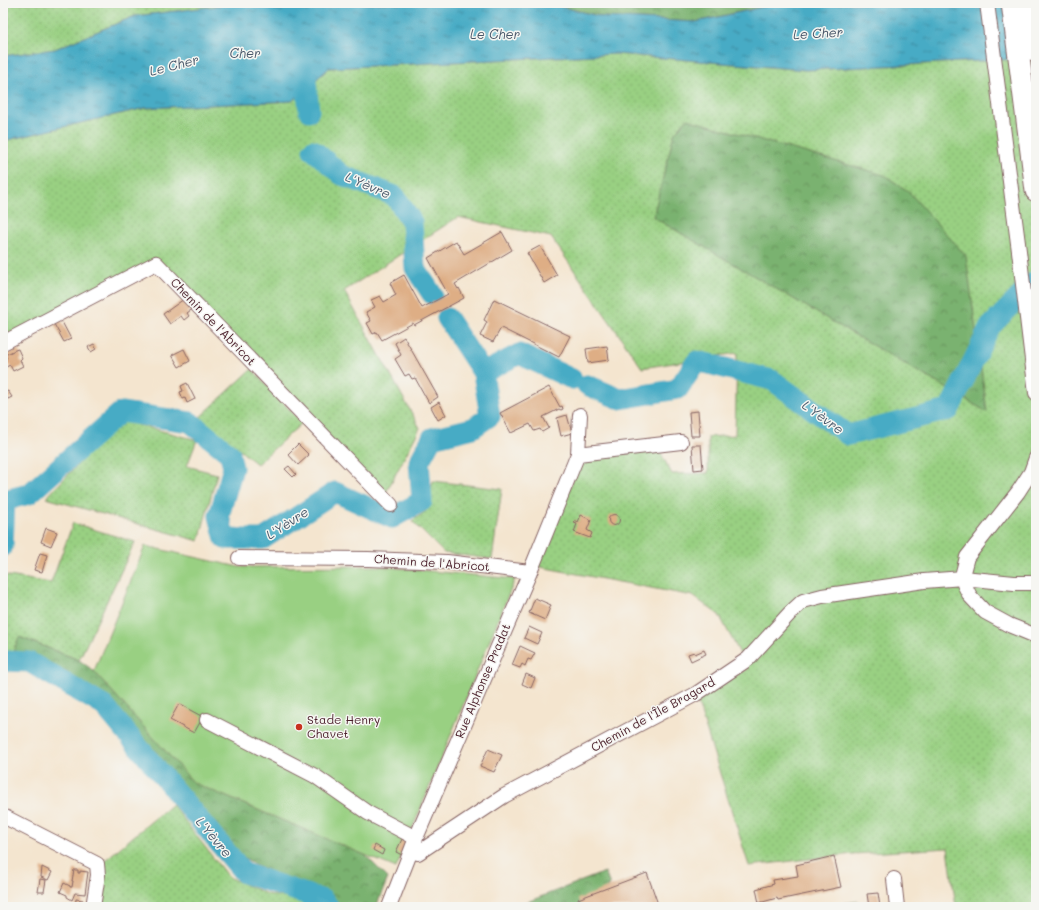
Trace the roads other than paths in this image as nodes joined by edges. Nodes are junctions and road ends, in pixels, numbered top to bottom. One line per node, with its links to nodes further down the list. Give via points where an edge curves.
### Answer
1 (987, 3): 7 (street)
2 (1012, 3): 5 (highway)
3 (1030, 3): 4 (highway)
4 (1036, 51)
5 (1036, 191)
6 (3, 343): 12 (street, Chemin de l'Abricot, via 156,263)
7 (1036, 393)
8 (580, 415): 10 (street, Rue Alphonse Pradat)
9 (681, 442): 10 (street)
10 (578, 454): 14 (street, Rue Alphonse Pradat)
11 (1036, 458): 15 (street, via 1032,472 1018,492 967,556)
12 (391, 505)
13 (239, 558): 14 (street, Chemin de l'Abricot, via 447,562)
14 (530, 572): 20 (street, Rue Alphonse Pradat)
15 (963, 578): 16 (street, Chemin de l'Île Bragard); 17 (street, via 970,596 985,612); 20 (street, Chemin de l'Île Bragard, via 822,596 804,602 790,613 748,659 696,694 504,796 418,853)
16 (1036, 583)
17 (1036, 636)
18 (207, 720): 20 (street, via 315,776)
19 (3, 816): 22 (street, via 96,864 98,875)
20 (414, 844): 23 (street, Rue Alphonse Pradat)
21 (894, 879): 24 (street)
22 (93, 907)
23 (389, 907)
24 (897, 907)

